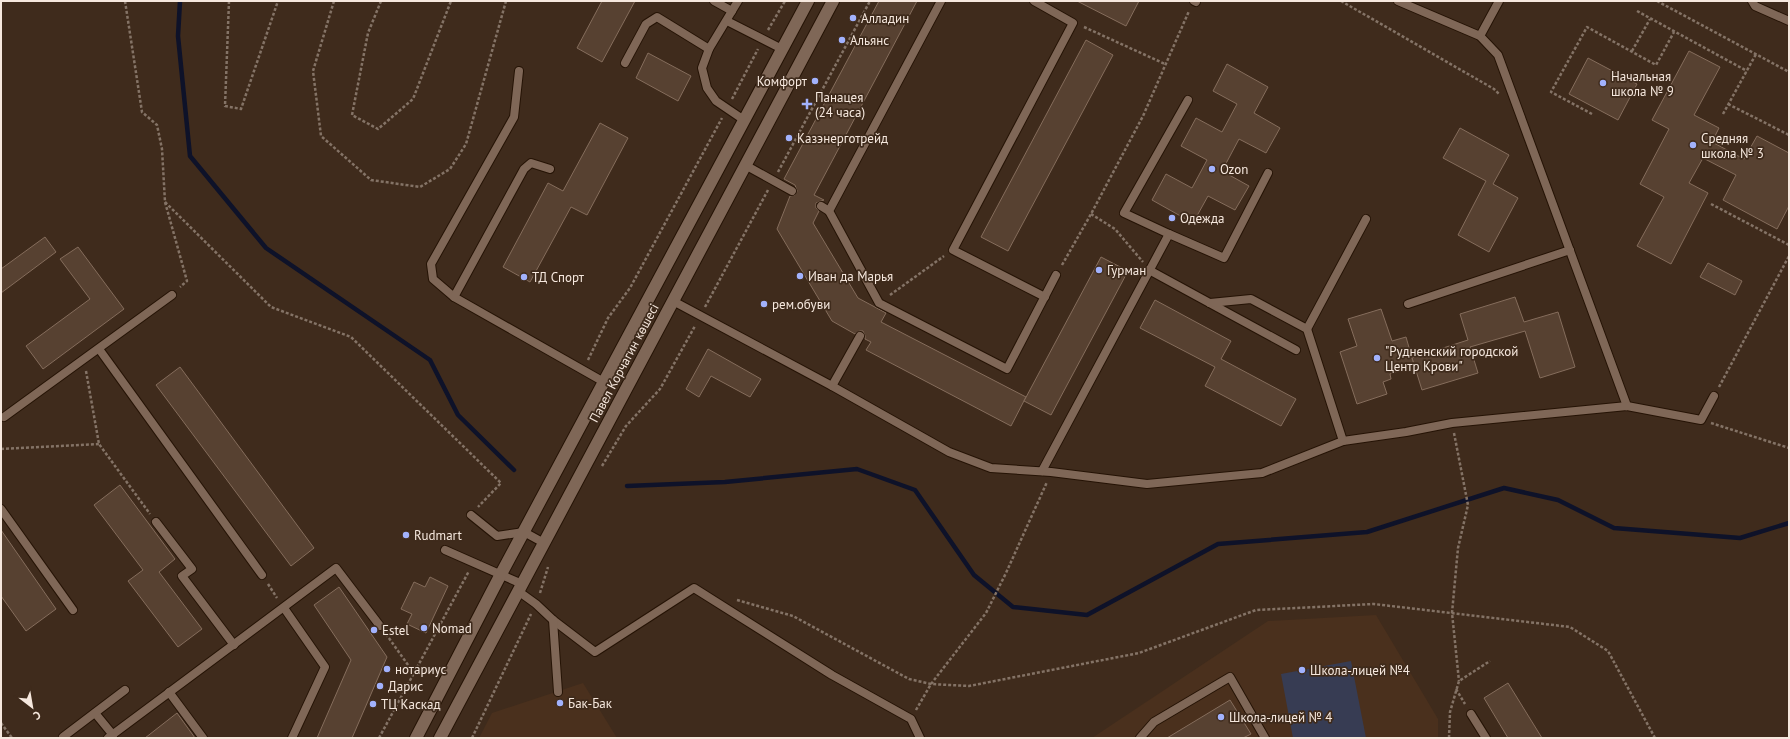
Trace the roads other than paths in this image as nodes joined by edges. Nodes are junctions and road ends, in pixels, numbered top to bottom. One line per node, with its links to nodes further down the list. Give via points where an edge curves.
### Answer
1 (714, 1): 10 (lane)
2 (738, 1): 10 (lane)
3 (808, 1): 11 (street, Павел Корчагин көшесі)
4 (833, 1): 14 (street, Павел Корчагин көшесі)
5 (941, 1): 32 (lane, via 825,208 878,305 1008,369)
6 (1034, 1): 32 (lane, via 1073,22 953,250)
7 (1398, 1): 15 (lane)
8 (1499, 1): 15 (lane)
9 (1752, 1): 13 (lane, via 1755,6)
10 (732, 11): 12 (lane)
11 (800, 15): 14 (street); 17 (street, Павел Корчагин көшесі)
12 (727, 21): 16 (lane); 17 (lane)
13 (1789, 22)
14 (820, 25): 22 (street, Павел Корчагин көшесі)
15 (1480, 36): 28 (lane, via 1498,55)
16 (709, 49): 18 (lane, via 656,17 646,24); 21 (lane, via 702,68 707,88 716,101)
17 (782, 49): 21 (street, Павел Корчагин көшесі)
18 (625, 63)
19 (519, 71): 33 (lane, via 514,116 431,264 432,279)
20 (1188, 100): 27 (lane, via 1124,213)
21 (744, 120): 41 (street, Павел Корчагин көшесі)
22 (745, 165): 25 (lane); 34 (street, Павел Корчагин көшесі)
23 (550, 169): 33 (lane, via 530,163 524,169)
24 (1268, 173): 27 (lane, via 1224,258)
25 (792, 191)
26 (1366, 219): 37 (lane)
27 (1169, 234): 29 (lane)
28 (1570, 250): 36 (lane); 44 (lane)
29 (1149, 270): 35 (lane); 47 (lane)
30 (1056, 275): 32 (lane)
31 (172, 294): 39 (lane)
32 (1045, 297)
33 (454, 298): 41 (lane)
34 (673, 301): 42 (lane); 52 (street, Павел Корчагин көшесі)
35 (1210, 303): 37 (lane, via 1251,300); 40 (lane)
36 (1408, 304)
37 (1307, 329): 46 (lane)
38 (860, 336): 42 (lane)
39 (99, 349): 45 (lane); 55 (lane)
40 (1296, 350)
41 (604, 382): 51 (street, Павел Корчагин көшесі)
42 (832, 386): 47 (lane, via 949,452 991,468)
43 (1714, 396): 44 (lane, via 1701,420)
44 (1627, 406): 46 (lane, via 1452,423)
45 (4, 417)
46 (1342, 441): 47 (lane, via 1262,473 1209,479 1147,484)
47 (1042, 471)
48 (1, 509): 58 (lane)
49 (471, 515): 51 (lane, via 497,536)
50 (156, 522): 61 (lane, via 192,569 182,576)
51 (524, 532): 52 (lane); 54 (street, Павел Корчагин көшесі)
52 (544, 543): 56 (street, Павел Корчагин көшесі)
53 (445, 550): 54 (lane)
54 (501, 574): 56 (lane); 71 (street, Павел Корчагин көшесі)
55 (262, 575)
56 (520, 588): 59 (lane); 72 (street, Павел Корчагин көшесі)
57 (284, 608): 60 (lane, via 336,568); 61 (lane); 70 (lane, via 325,667)
58 (73, 610)
59 (553, 620): 64 (lane); 73 (lane, via 595,652 694,588 832,675 911,719)
60 (380, 626)
61 (234, 645): 63 (lane)
62 (125, 690): 65 (lane)
63 (170, 692): 67 (lane); 69 (lane)
64 (558, 692)
65 (95, 713): 67 (lane); 68 (lane)
66 (1471, 714): 76 (lane)
67 (110, 736)
68 (63, 737)
69 (203, 738)
70 (292, 738)
71 (416, 738)
72 (440, 738)
73 (920, 738)
74 (1140, 738): 75 (lane, via 1154,722 1230,677)
75 (1265, 738)
76 (1486, 738)

